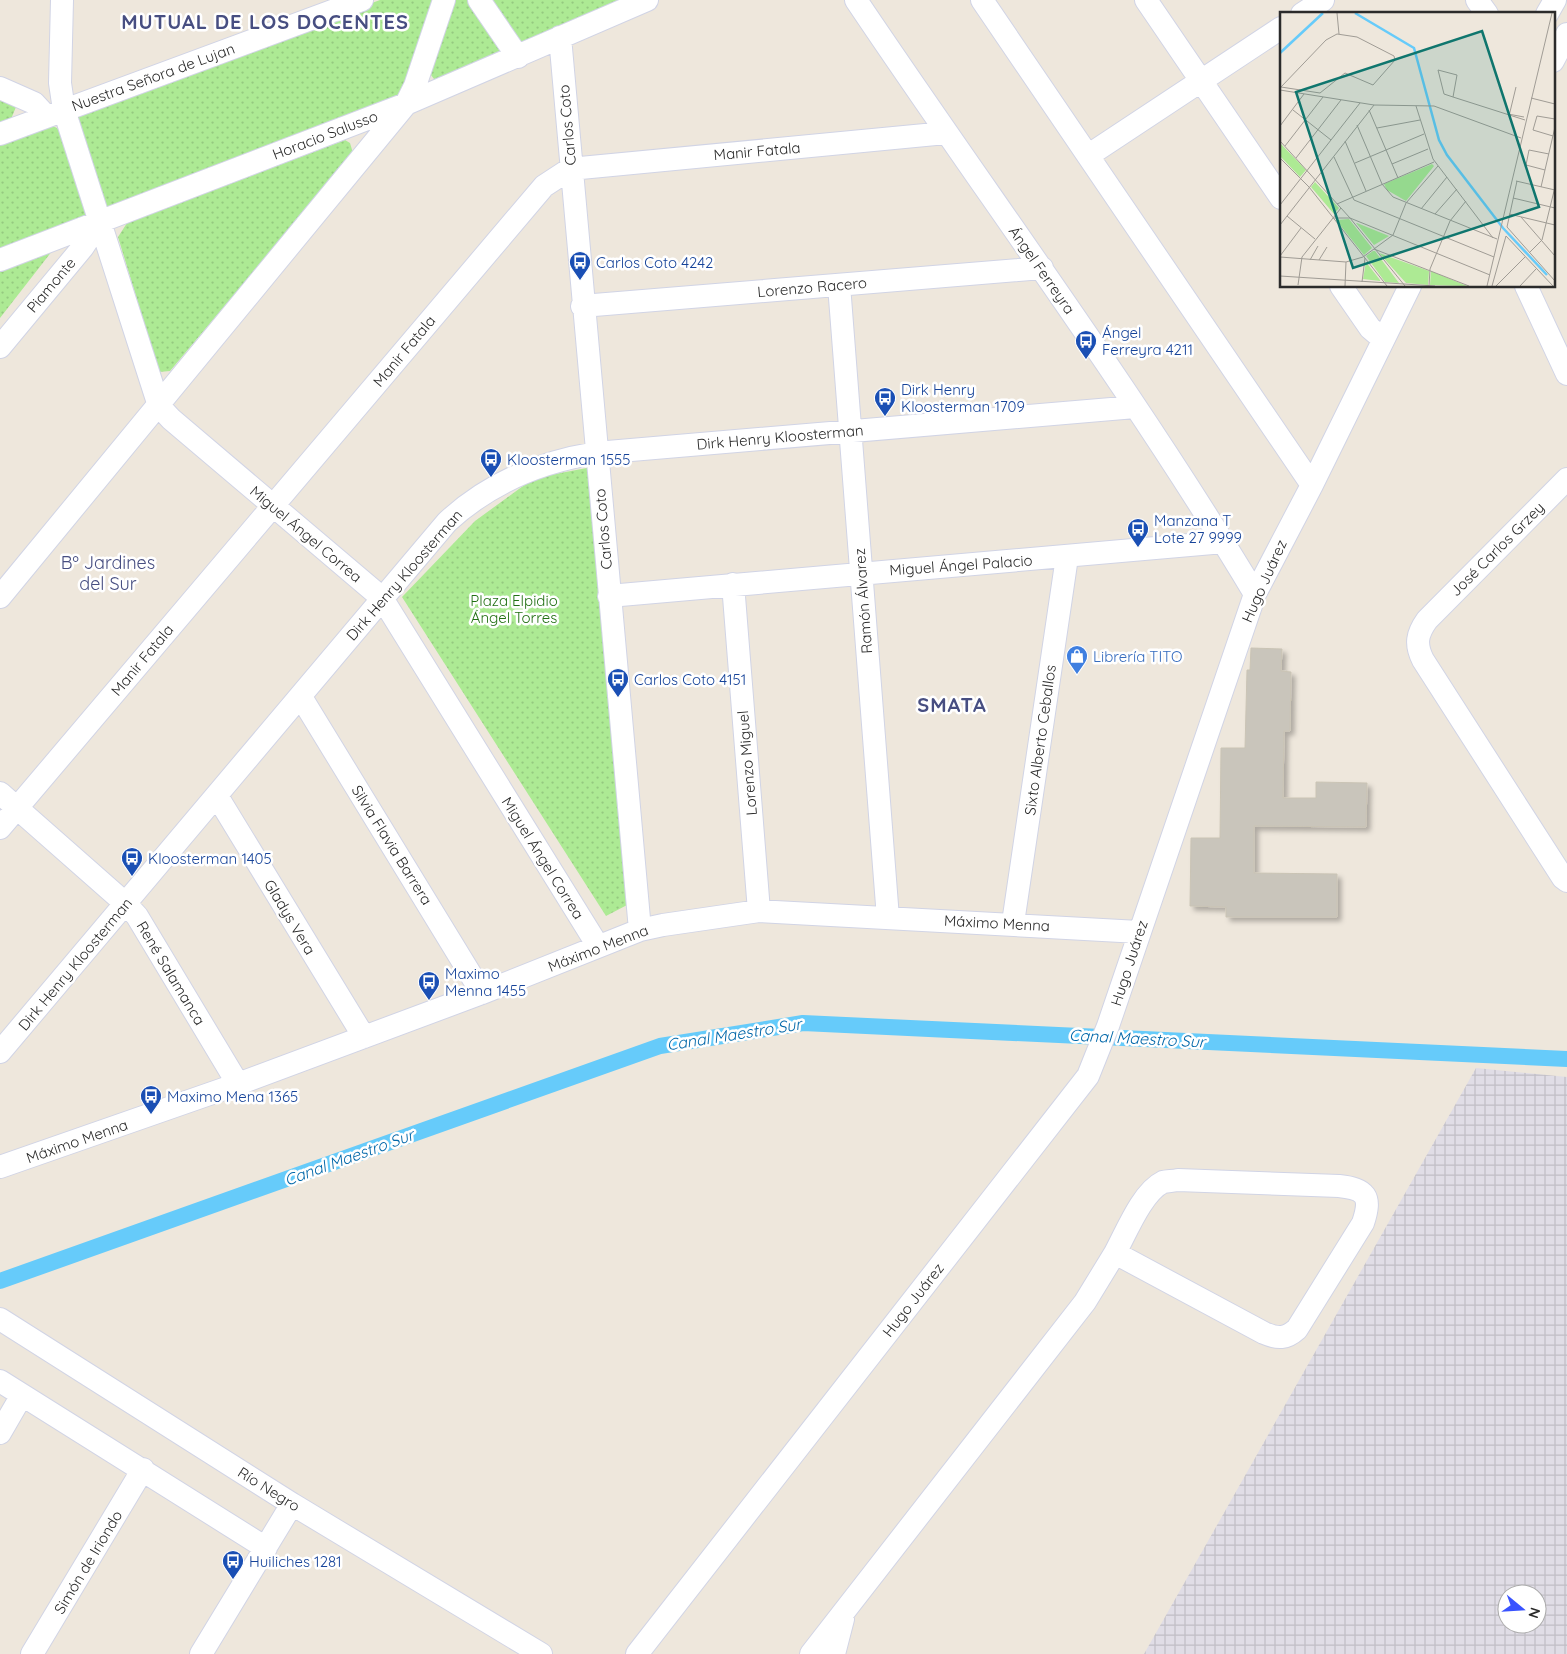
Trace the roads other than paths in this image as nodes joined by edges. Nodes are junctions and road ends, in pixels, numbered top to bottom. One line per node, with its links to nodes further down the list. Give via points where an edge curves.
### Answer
1 (62, 0): 21 (street, Miguel Ángel Correa, via 60,83)
2 (362, 0): 21 (street, Nuestra Señora de Lujan)
3 (444, 0): 20 (street)
4 (480, 0): 16 (street)
5 (647, 0): 15 (street, Horacio Salusso)
6 (856, 0): 22 (street, Ángel Ferreyra)
7 (982, 0): 24 (street)
8 (1146, 0): 18 (street)
9 (1477, 0): 11 (street)
10 (1555, 0): 12 (street)
11 (1486, 12)
12 (1548, 12)
13 (1280, 29): 18 (street)
14 (1567, 34): 17 (street)
15 (560, 37): 16 (street, Horacio Salusso); 25 (street, Carlos Coto)
16 (518, 57): 20 (street, Horacio Salusso)
17 (1554, 59)
18 (1200, 81): 24 (street); 26 (street)
19 (0, 88): 21 (street)
20 (406, 104): 27 (street, Horacio Salusso); 38 (street)
21 (55, 113): 23 (street, Nuestra Señora de Lujan); 27 (street, Miguel Ángel Correa)
22 (946, 133): 25 (street, Manir Fatala); 29 (street, Ángel Ferreyra)
23 (0, 134)
24 (1089, 155): 43 (street)
25 (570, 169): 34 (street, Carlos Coto); 44 (street, Manir Fatala, via 544,186)
26 (1280, 197)
27 (100, 221): 28 (street, Horacio Salusso); 36 (street, Piamonte, via 83,247); 38 (street, Miguel Ángel Correa)
28 (0, 260)
29 (1042, 268): 30 (street, Lorenzo Racero); 39 (street, Ángel Ferreyra)
30 (839, 285): 34 (street, Lorenzo Racero); 40 (street, Ramón Álvarez)
31 (1342, 288): 35 (street, via 1370,328)
32 (1409, 288): 35 (street, Hugo Juárez)
33 (1527, 288): 37 (street)
34 (582, 306): 41 (street, Carlos Coto)
35 (1383, 339): 43 (street, Hugo Juárez)
36 (0, 347)
37 (1567, 374)
38 (160, 406): 44 (street, Miguel Ángel Correa); 51 (street)
39 (1134, 407): 40 (street, Dirk Henry Kloosterman); 45 (street, Ángel Ferreyra)
40 (850, 431): 41 (street, Dirk Henry Kloosterman); 47 (street, Ramón Álvarez)
41 (596, 453): 50 (street, Carlos Coto); 52 (street, Dirk Henry Kloosterman, via 514,475 467,503)
42 (1567, 479): 58 (street, José Carlos Grzey, via 1426,620 1417,641 1423,660)
43 (1312, 485): 49 (street, Hugo Juárez)
44 (272, 506): 52 (street, Miguel Ángel Correa); 56 (street, Manir Fatala)
45 (1224, 542): 46 (street, Miguel Ángel Palacio); 49 (street, Ángel Ferreyra)
46 (1066, 557): 47 (street, Miguel Ángel Palacio); 62 (street, Sixto Alberto Ceballos)
47 (861, 573): 48 (street, Miguel Ángel Palacio); 61 (street, Ramón Álvarez)
48 (733, 584): 50 (street, Miguel Ángel Palacio); 60 (street, Lorenzo Miguel)
49 (1255, 594): 64 (street, Hugo Juárez)
50 (609, 596): 63 (street, Carlos Coto)
51 (0, 597)
52 (382, 598): 53 (street, Dirk Henry Kloosterman); 65 (street, Miguel Ángel Correa)
53 (301, 697): 55 (street, Dirk Henry Kloosterman); 66 (street, Silvia Flavia Barrera)
54 (0, 793): 56 (street, René Salamanca)
55 (217, 796): 59 (street, Dirk Henry Kloosterman); 67 (street, Gladys Vera)
56 (17, 808): 57 (street, Manir Fatala); 59 (street, René Salamanca)
57 (0, 828)
58 (1567, 881)
59 (126, 904): 68 (street, Dirk Henry Kloosterman); 69 (street, René Salamanca, via 137,916)
60 (759, 911): 61 (street, Máximo Menna); 63 (street, Máximo Menna)
61 (888, 918): 62 (street, Máximo Menna)
62 (1013, 923): 64 (street, Máximo Menna)
63 (640, 930): 65 (street, Máximo Menna)
64 (1139, 932): 83 (street, Hugo Juárez, via 1096,1062 1088,1076)
65 (598, 946): 66 (street, Máximo Menna)
66 (482, 993): 67 (street, Máximo Menna)
67 (364, 1037): 69 (street, Máximo Menna)
68 (0, 1052)
69 (238, 1084): 70 (street, Máximo Menna)
70 (0, 1167)
71 (1115, 1253): 71 (street, via 1264,1333 1284,1338 1297,1330 1363,1223 1368,1210 1367,1200 1356,1188 1339,1186 1163,1182 1145,1199); 79 (street, via 1085,1302)
72 (0, 1319): 77 (street, Río Negro)
73 (0, 1381): 74 (street)
74 (22, 1395): 75 (street); 76 (street)
75 (0, 1433)
76 (144, 1469): 78 (street); 80 (street, Simón de Iriondo)
77 (292, 1504): 78 (street); 82 (street, Río Negro)
78 (266, 1548): 81 (street)
79 (845, 1613): 84 (street); 85 (street)
80 (32, 1654)
81 (201, 1654)
82 (541, 1654)
83 (637, 1654)
84 (813, 1654)
85 (834, 1654)

